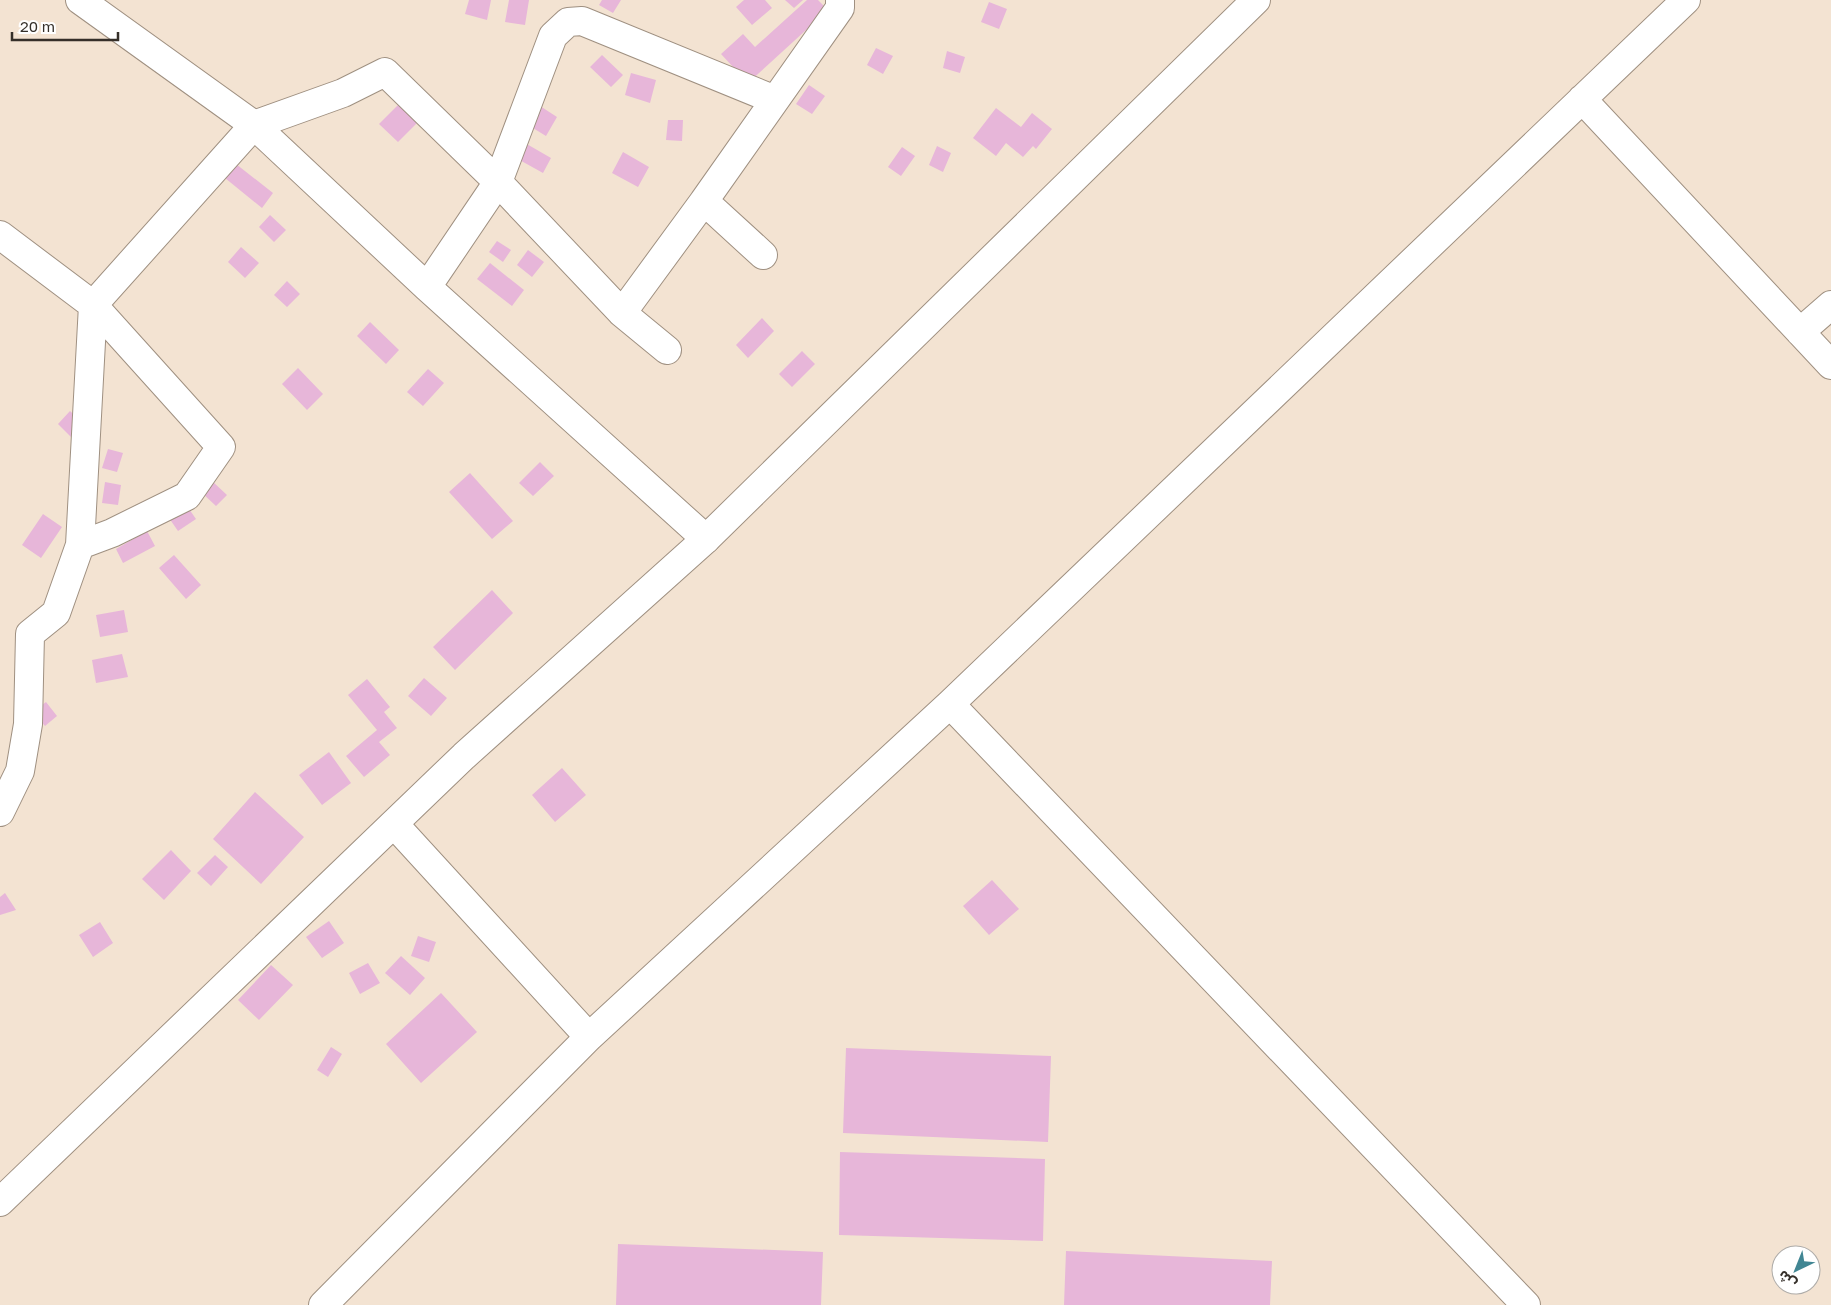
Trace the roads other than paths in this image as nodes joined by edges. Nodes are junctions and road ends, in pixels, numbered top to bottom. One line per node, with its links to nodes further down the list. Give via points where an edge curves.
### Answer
1 (80, 0): 7 (street)
2 (840, 0): 6 (street, via 840,8)
3 (1256, 0): 19 (street)
4 (1686, 0): 5 (street)
5 (1582, 99): 16 (street); 21 (street)
6 (774, 100): 8 (street, via 582,21 568,22 553,36); 9 (street)
7 (254, 125): 8 (street, via 343,93 385,72); 12 (street); 13 (street)
8 (498, 182): 12 (street); 15 (street)
9 (704, 201): 11 (street); 15 (street)
10 (0, 235): 13 (street)
11 (763, 255)
12 (427, 287): 19 (street)
13 (93, 305): 20 (street); 20 (street, via 221,447 187,496)
14 (1831, 305): 16 (street)
15 (622, 313): 17 (street)
16 (1800, 332): 18 (street)
17 (667, 350)
18 (1831, 365)
19 (706, 539): 23 (street, via 471,749)
20 (80, 545): 22 (street, via 56,613 30,634 27,733 20,770)
21 (950, 704): 24 (street); 27 (street)
22 (0, 812)
23 (394, 824): 24 (street); 25 (street)
24 (589, 1037): 26 (street)
25 (0, 1202)
26 (322, 1305)
27 (1526, 1305)

